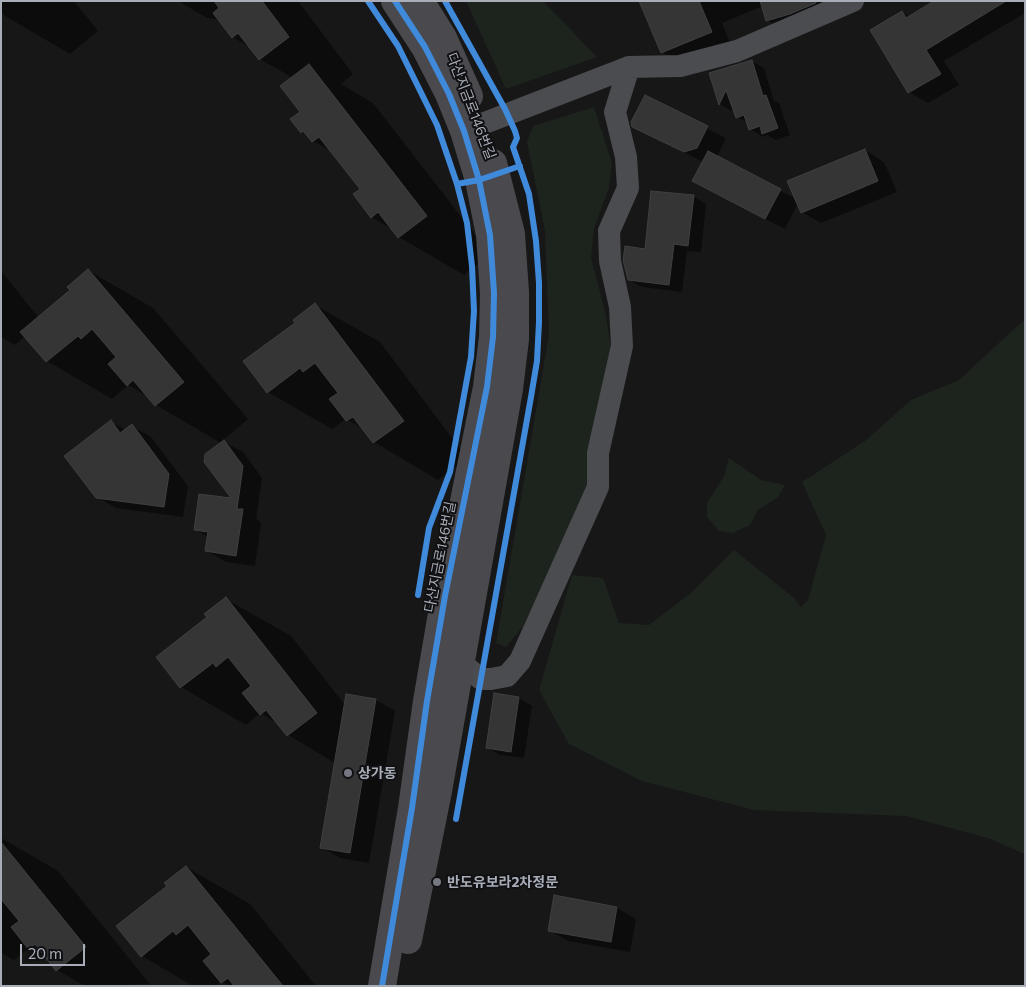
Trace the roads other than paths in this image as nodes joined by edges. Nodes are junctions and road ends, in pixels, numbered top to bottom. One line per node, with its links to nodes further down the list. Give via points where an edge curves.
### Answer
1 (395, 1): 5 (street, 다산지금로146번길, via 425,47 448,94)
2 (420, 1): 5 (street, 다산지금로146번길, via 443,38)
3 (853, 1): 4 (street, via 737,51 680,66)
4 (629, 67): 5 (street); 6 (street, via 615,112 626,157 628,188 609,231 622,346 598,453 598,487 520,661 507,676 491,679 481,679)
5 (473, 128): 6 (street, 다산지금로146번길, via 496,174 511,234 514,339 509,389); 7 (street, 다산지금로146번길, via 490,236 493,337 487,387 427,701)
6 (460, 662): 8 (street, 다산지금로146번길)
7 (382, 986)
8 (399, 986)

